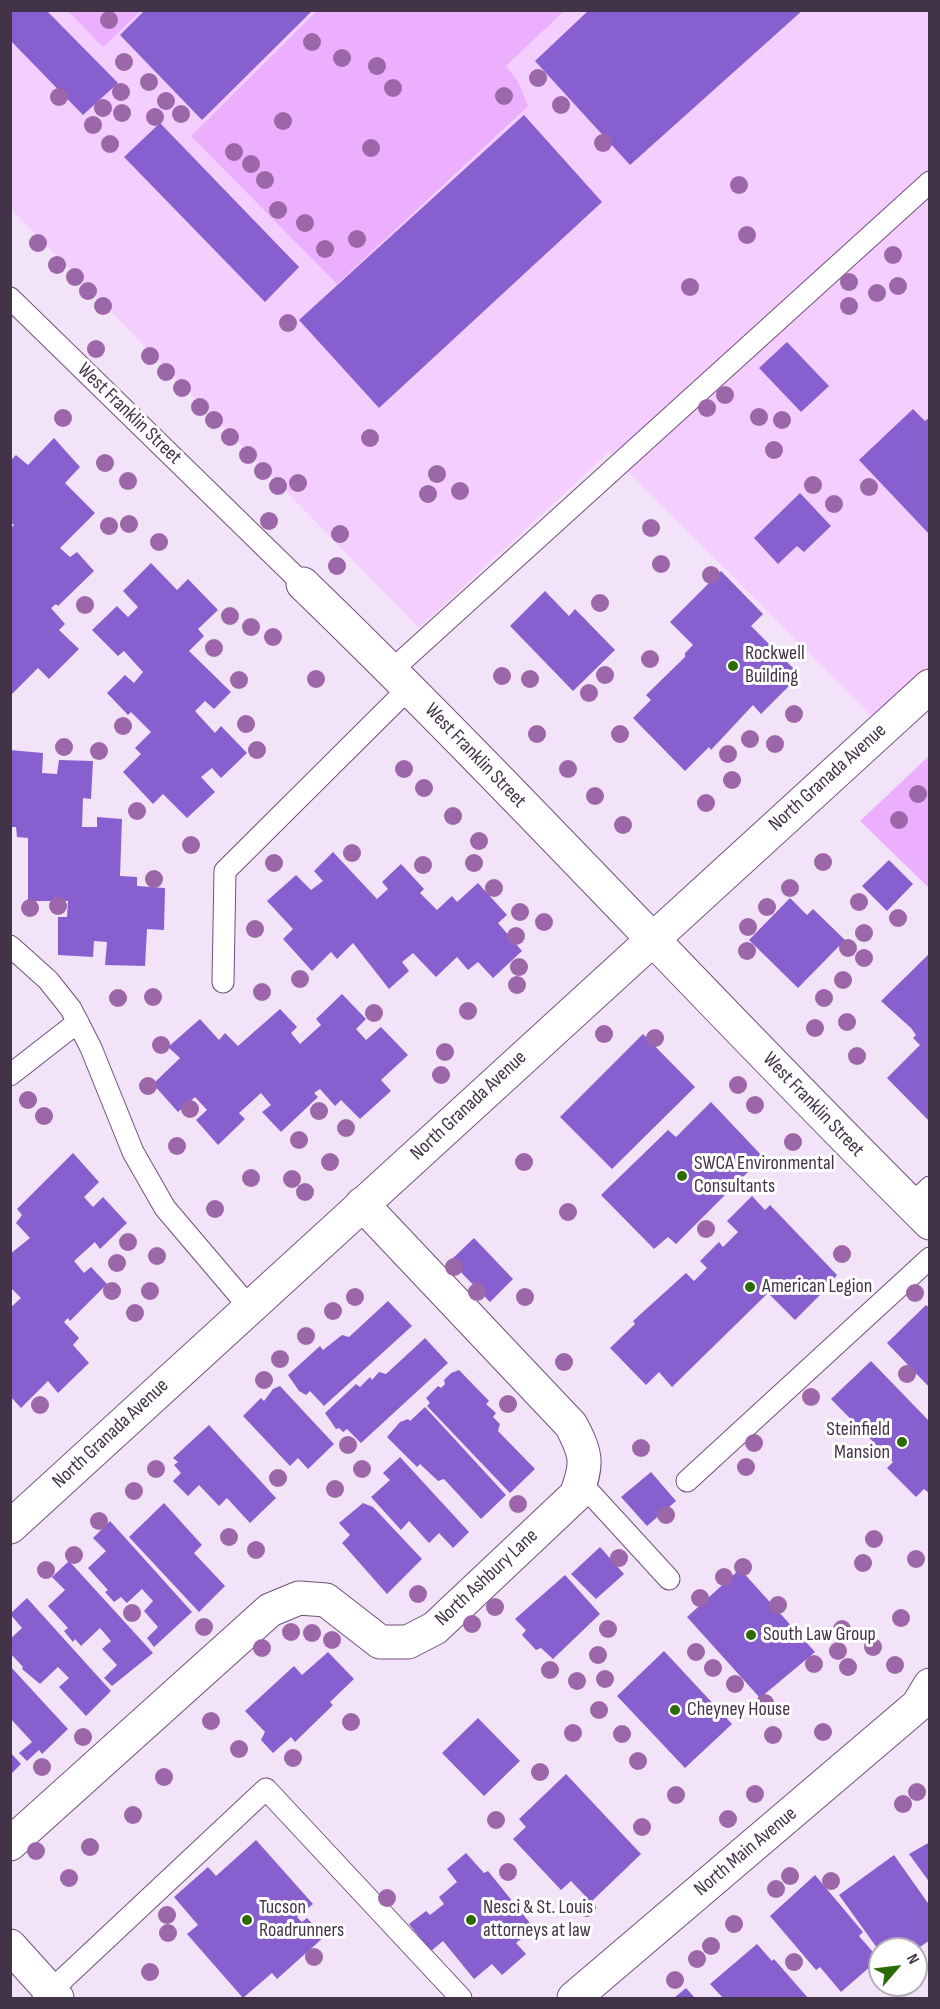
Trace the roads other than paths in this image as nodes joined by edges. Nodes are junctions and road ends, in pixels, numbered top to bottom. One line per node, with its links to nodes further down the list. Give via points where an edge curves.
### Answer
1 (930, 182): 4 (lane)
2 (10, 298): 3 (lane, West Franklin Street)
3 (303, 584): 4 (street, West Franklin Street)
4 (401, 679): 6 (street, West Franklin Street); 8 (lane, via 225,871)
5 (930, 686): 6 (street, North Granada Avenue)
6 (650, 939): 11 (street, North Granada Avenue); 12 (street, West Franklin Street)
7 (10, 946): 9 (lane, via 48,980)
8 (223, 982)
9 (78, 1023): 10 (lane); 14 (lane, via 134,1152 165,1208)
10 (10, 1075)
11 (362, 1204): 14 (street, North Granada Avenue); 16 (street, North Ashbury Lane, via 571,1425 583,1453 585,1470)
12 (923, 1205)
13 (930, 1258): 15 (lane)
14 (250, 1308): 17 (street, North Granada Avenue)
15 (687, 1481)
16 (580, 1483): 18 (lane); 20 (street, North Ashbury Lane, via 576,1495 435,1628 408,1642 380,1642 326,1600 299,1598 270,1610)
17 (10, 1527)
18 (669, 1579)
19 (926, 1697): 24 (street, North Main Avenue)
20 (10, 1845)
21 (10, 1946): 22 (street)
22 (50, 1996): 23 (lane, via 266,1789)
23 (461, 1998)
24 (574, 1998)

